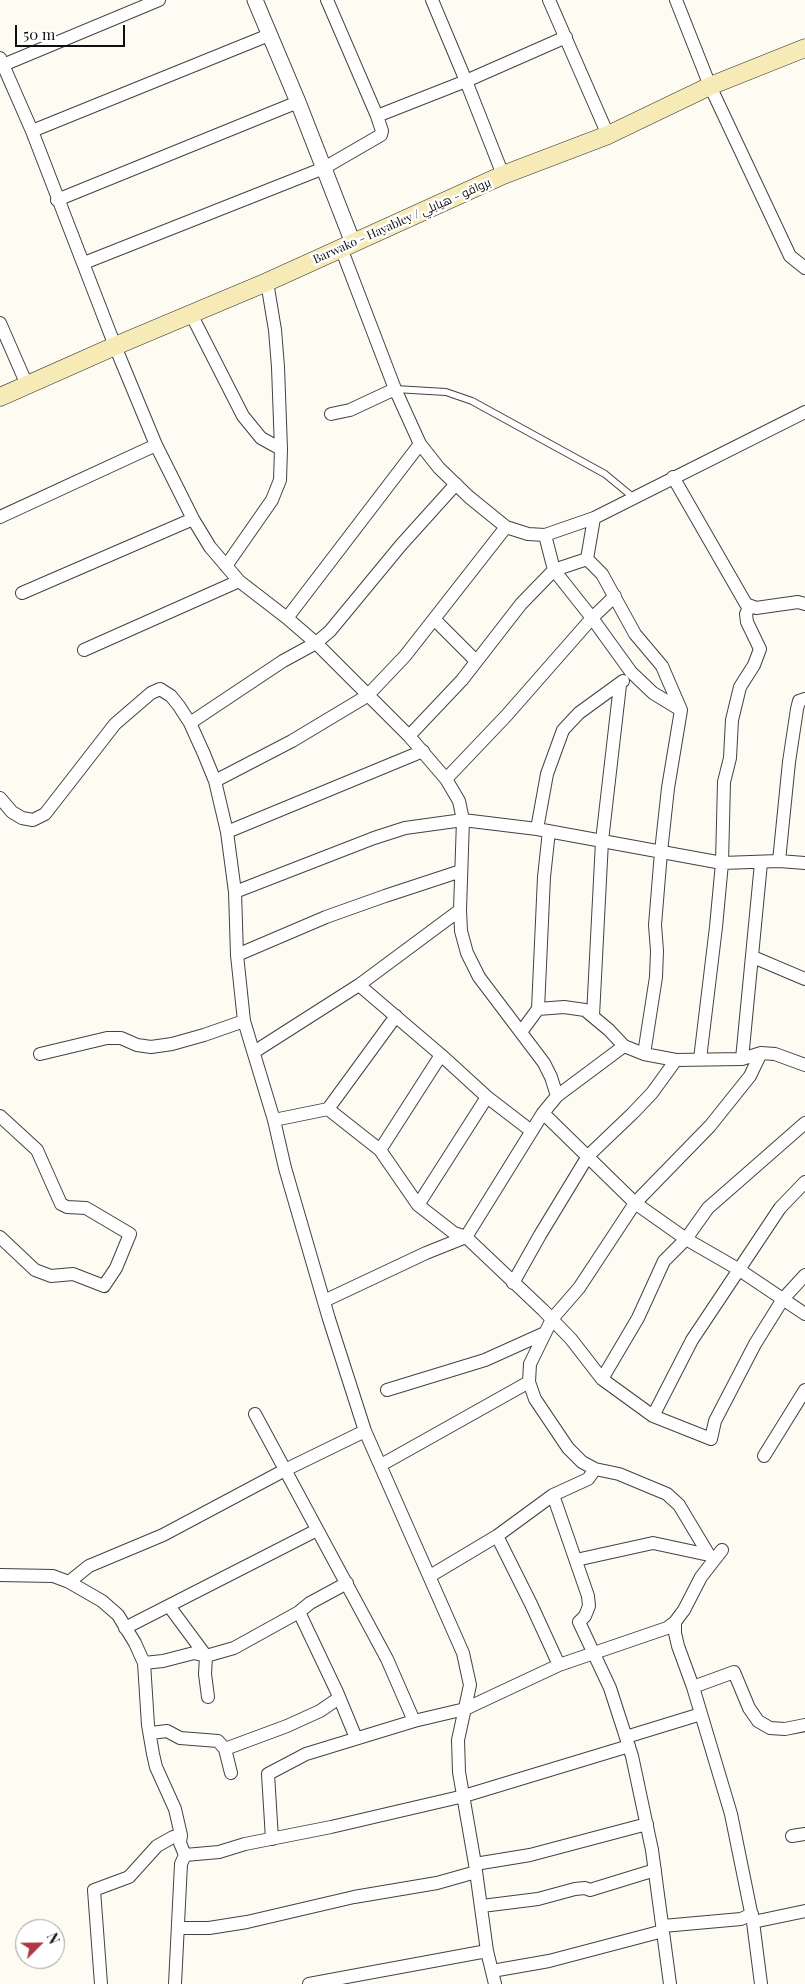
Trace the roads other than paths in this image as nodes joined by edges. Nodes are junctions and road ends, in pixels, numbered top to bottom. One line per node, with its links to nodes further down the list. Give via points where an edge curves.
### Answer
1 (159, 0): 10 (street)
2 (255, 0): 7 (street)
3 (327, 0): 14 (street)
4 (432, 0): 11 (street)
5 (549, 0): 8 (street)
6 (676, 0): 12 (street)
7 (269, 35): 13 (street); 15 (street)
8 (566, 37): 11 (street); 16 (street)
9 (805, 48): 12 (main road, Barwako - Hayabley / برواقو - هيابلي)
10 (2, 61): 15 (street)
11 (466, 81): 14 (street); 18 (street)
12 (710, 86): 16 (main road, Barwako - Hayabley / برواقو - هيابلي); 22 (street, via 790,256)
13 (298, 102): 17 (street); 19 (street)
14 (377, 116): 17 (street, via 381,135)
15 (32, 131): 19 (street)
16 (608, 135): 18 (main road, Barwako - Hayabley / برواقو - هيابلي)
17 (324, 168): 20 (street); 21 (street)
18 (503, 175): 20 (main road, Barwako - Hayabley / برواقو - هيابلي)
19 (57, 200): 21 (street)
20 (347, 246): 23 (main road, Barwako - Hayabley / برواقو - هيابلي); 28 (street)
21 (84, 263): 26 (street)
22 (805, 268)
23 (267, 282): 24 (main road, Barwako - Hayabley / برواقو - هيابلي); 34 (street, via 275,330)
24 (191, 314): 26 (main road, Barwako - Hayabley / برواقو - هيابلي); 34 (street, via 243,416 261,438)
25 (0, 323): 27 (street)
26 (115, 346): 27 (main road, Barwako - Hayabley / برواقو - هيابلي); 33 (street)
27 (27, 385): 29 (main road, Barwako - Hayabley / برواقو - هيابلي)
28 (395, 389): 31 (street, via 350,410); 32 (street); 37 (lane, via 446,392 472,401 605,474)
29 (0, 397)
30 (805, 412): 35 (street)
31 (331, 414)
32 (420, 444): 36 (street); 51 (street)
33 (156, 445): 38 (street); 40 (street)
34 (281, 449): 44 (street, via 280,480 272,500)
35 (674, 478): 37 (street); 50 (street)
36 (456, 484): 41 (street); 54 (street)
37 (635, 498): 39 (street)
38 (0, 517)
39 (594, 518): 42 (street); 43 (street)
40 (193, 519): 44 (street); 47 (street)
41 (506, 527): 42 (street); 53 (street)
42 (545, 535): 45 (street)
43 (587, 559): 45 (street); 48 (street, via 602,574)
44 (226, 566): 46 (street)
45 (554, 570): 52 (street); 56 (street, via 521,604)
46 (239, 581): 51 (street); 55 (street)
47 (22, 593)
48 (614, 596): 52 (street); 61 (street, via 635,634 662,666)
49 (805, 604): 50 (street)
50 (749, 607): 75 (street, via 747,622 760,649 740,687 732,720 730,758 724,782)
51 (287, 618): 54 (street)
52 (592, 618): 57 (street); 65 (street)
53 (434, 619): 56 (street); 59 (street)
54 (316, 644): 59 (street); 62 (street, via 283,661)
55 (84, 650)
56 (476, 661): 63 (street)
57 (631, 672): 58 (street); 61 (street, via 653,693)
58 (620, 685): 69 (street, via 579,713 563,730 547,774); 71 (street)
59 (367, 696): 63 (street); 66 (street, via 292,741)
60 (805, 699): 73 (street, via 799,701 797,709)
61 (681, 710): 72 (street)
62 (190, 723): 66 (street); 67 (street, via 171,696 160,689 115,724 45,814 33,820 22,818)
63 (409, 736): 64 (street)
64 (423, 751): 65 (street); 70 (street)
65 (446, 779): 68 (street, via 459,801)
66 (215, 781): 70 (street)
67 (0, 798)
68 (463, 820): 69 (street); 77 (street); 78 (street, via 405,828)
69 (543, 830): 71 (street); 84 (street)
70 (227, 832): 78 (street)
71 (602, 841): 72 (street); 86 (street)
72 (661, 852): 75 (street); 92 (street, via 655,925 656,977)
73 (779, 861): 74 (street); 76 (street)
74 (761, 862): 75 (street); 81 (street)
75 (722, 863): 95 (street)
76 (805, 863)
77 (461, 871): 79 (street); 80 (street, via 326,918)
78 (235, 892): 80 (street)
79 (460, 910): 83 (street); 88 (street, via 461,931 479,977)
80 (237, 955): 87 (street)
81 (753, 957): 82 (street); 96 (street)
82 (805, 979)
83 (359, 984): 85 (street); 90 (street)
84 (538, 1009): 86 (street, via 577,1008); 88 (street)
85 (396, 1016): 94 (street); 101 (street)
86 (593, 1016): 89 (street)
87 (244, 1022): 90 (street); 91 (street, via 165,1045 151,1047 121,1038 107,1038)
88 (521, 1032): 99 (street, via 544,1063)
89 (624, 1046): 92 (street); 99 (street)
90 (254, 1052): 104 (street)
91 (40, 1054)
92 (644, 1054): 97 (street)
93 (761, 1054): 96 (street); 98 (street, via 774,1054); 110 (street, via 750,1076 716,1118)
94 (441, 1055): 100 (street); 107 (street)
95 (700, 1059): 96 (street); 97 (street)
96 (742, 1059)
97 (676, 1060): 108 (street, via 633,1114)
98 (805, 1065)
99 (557, 1096): 102 (street)
100 (487, 1097): 106 (street); 111 (street)
101 (328, 1109): 104 (street); 107 (street)
102 (543, 1113): 106 (street); 108 (street)
103 (0, 1116): 112 (street, via 37,1150 61,1204 86,1208 130,1234 116,1268 104,1286 73,1274 51,1276 35,1270)
104 (274, 1120): 119 (street)
105 (805, 1123): 114 (street, via 708,1208)
106 (530, 1130): 113 (street)
107 (380, 1150): 111 (street)
108 (588, 1156): 110 (street); 117 (street)
109 (805, 1182): 115 (street, via 780,1208)
110 (635, 1203): 114 (street); 121 (street, via 579,1288)
111 (418, 1205): 113 (street, via 454,1233)
112 (0, 1237)
113 (466, 1238): 117 (street); 119 (street)
114 (686, 1239): 115 (street); 123 (street, via 664,1261 638,1318)
115 (738, 1269): 118 (street); 128 (street, via 692,1340)
116 (805, 1274): 118 (street)
117 (513, 1283): 121 (street)
118 (784, 1299): 120 (street); 128 (street, via 726,1398 711,1439)
119 (324, 1300): 129 (street)
120 (805, 1314)
121 (552, 1319): 122 (street); 123 (street)
122 (545, 1333): 124 (street, via 530,1364); 125 (street, via 485,1360)
123 (602, 1379): 128 (street)
124 (529, 1382): 131 (street); 132 (street, via 534,1399 568,1448)
125 (387, 1390)
126 (805, 1390): 130 (street)
127 (255, 1414): 133 (street)
128 (653, 1416)
129 (364, 1431): 131 (street); 133 (street)
130 (764, 1456)
131 (381, 1464): 140 (street)
132 (595, 1469): 134 (street, via 588,1479); 137 (street, via 619,1474 667,1494 679,1505)
133 (285, 1470): 135 (street); 141 (street, via 163,1535 89,1566)
134 (553, 1495): 136 (street); 138 (street)
135 (318, 1530): 142 (street); 143 (street)
136 (497, 1536): 140 (street); 150 (street)
137 (715, 1555): 138 (street, via 654,1543); 145 (street)
138 (576, 1560): 147 (street, via 589,1606 579,1622)
139 (0, 1575): 141 (street, via 54,1576)
140 (430, 1576): 154 (street, via 463,1653 470,1685)
141 (69, 1582): 146 (street, via 102,1601 118,1615)
142 (346, 1583): 144 (street); 156 (street, via 387,1659)
143 (169, 1606): 146 (street); 148 (street)
144 (299, 1612): 148 (street, via 234,1648); 153 (street)
145 (675, 1622): 147 (street, via 667,1628); 151 (street, via 678,1646)
146 (125, 1628): 149 (street)
147 (594, 1653): 150 (street); 160 (street)
148 (206, 1656): 149 (street, via 194,1653); 152 (street)
149 (144, 1663): 158 (street)
150 (559, 1665): 154 (street)
151 (693, 1687): 155 (street); 157 (street, via 734,1672 758,1721 770,1728 785,1730)
152 (208, 1697)
153 (339, 1698): 159 (street); 161 (street, via 287,1726)
154 (465, 1709): 156 (street); 163 (street, via 458,1740)
155 (701, 1714): 160 (street); 172 (street, via 731,1814)
156 (414, 1721): 159 (street)
157 (805, 1725)
158 (151, 1734): 161 (street, via 167,1731 180,1738 218,1741); 165 (street, via 156,1767 175,1809)
159 (356, 1738): 166 (street, via 306,1754 268,1774)
160 (628, 1742): 163 (street); 164 (street)
161 (225, 1749): 162 (street)
162 (231, 1774)
163 (464, 1796): 166 (street); 168 (street)
164 (647, 1824): 168 (street); 169 (street)
165 (181, 1835): 167 (street, via 180,1843); 177 (street, via 157,1846 129,1877 94,1890)
166 (272, 1839): 167 (street, via 219,1852)
167 (185, 1855): 173 (street, via 181,1864)
168 (476, 1868): 170 (street); 173 (street, via 437,1883 354,1897 247,1922 209,1928)
169 (655, 1870): 170 (street, via 590,1890 575,1889); 174 (street)
170 (482, 1906): 175 (street)
171 (805, 1911): 172 (street)
172 (752, 1918): 174 (street); 182 (street)
173 (179, 1928): 178 (street)
174 (663, 1928): 176 (street, via 549,1961); 181 (street)
175 (487, 1950): 176 (street); 179 (street)
176 (492, 1971): 180 (street)
177 (101, 1984)
178 (176, 1984)
179 (308, 1984)
180 (495, 1984)
181 (670, 1984)
182 (762, 1984)

